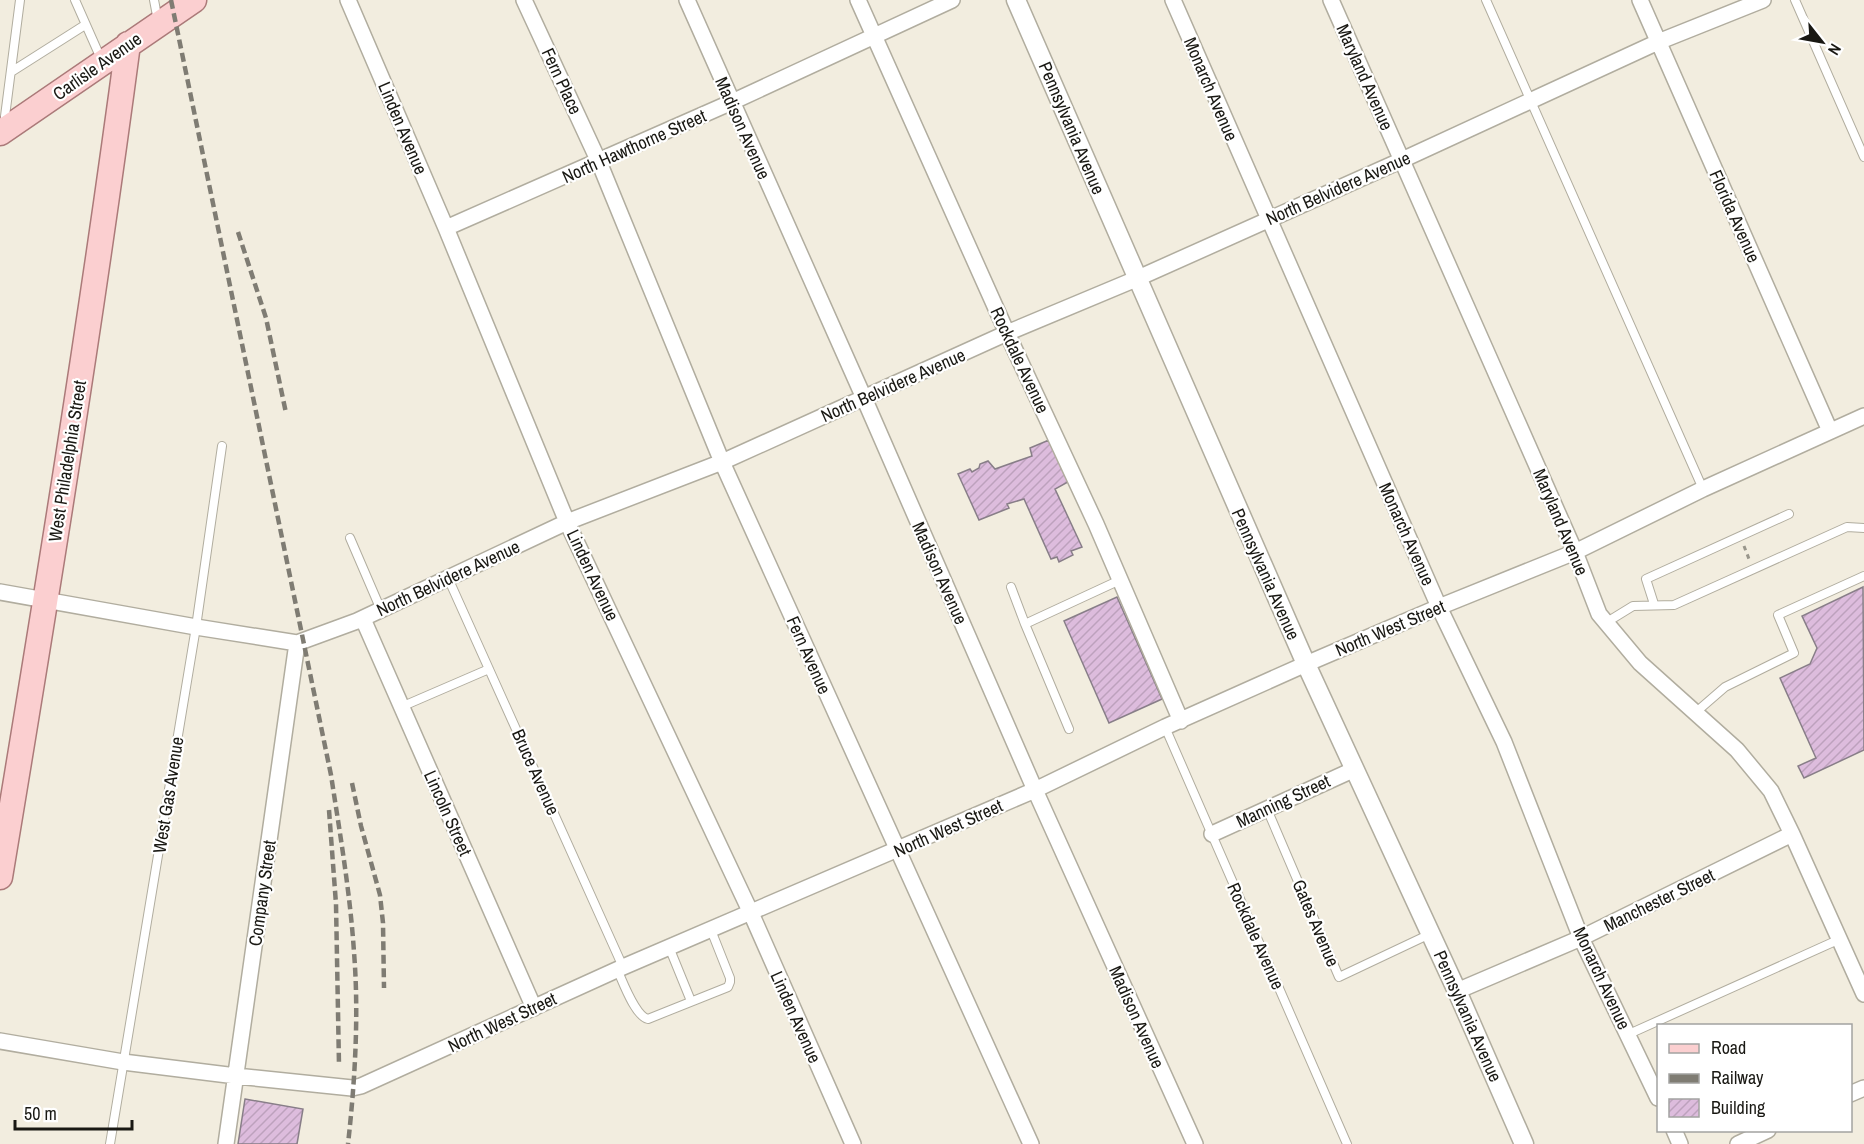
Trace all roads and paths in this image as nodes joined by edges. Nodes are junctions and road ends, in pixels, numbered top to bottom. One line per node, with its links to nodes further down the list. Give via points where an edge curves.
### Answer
1 (20, 0): 22 (lane)
2 (75, 0): 17 (lane)
3 (194, 0): 16 (main road, Carlisle Avenue)
4 (348, 0): 30 (street, Linden Avenue)
5 (524, 0): 28 (street, Fern Place)
6 (687, 0): 23 (street, Madison Avenue)
7 (858, 0): 18 (street, Rockdale Avenue)
8 (952, 0): 18 (street, North Hawthorne Street)
9 (1016, 0): 31 (street, Pennsylvania Avenue)
10 (1173, 0): 29 (street, Monarch Avenue)
11 (1330, 0): 27 (street, Maryland Avenue)
12 (1486, 0): 24 (lane)
13 (1640, 0): 19 (street, Florida Avenue)
14 (1763, 0): 19 (street, North Belvidere Avenue)
15 (1795, 0): 26 (lane)
16 (156, 11): 20 (main road, Carlisle Avenue)
17 (85, 25): 21 (lane); 22 (lane)
18 (873, 35): 23 (street, North Hawthorne Street); 32 (street, Rockdale Avenue)
19 (1658, 42): 24 (street, North Belvidere Avenue); 35 (street, Florida Avenue)
20 (128, 44): 21 (main road, Carlisle Avenue); 51 (main road, West Philadelphia Street)
21 (102, 62): 25 (main road, Carlisle Avenue)
22 (11, 72): 25 (lane)
23 (732, 102): 28 (street, North Hawthorne Street); 33 (street, Madison Avenue)
24 (1531, 102): 27 (street, North Belvidere Avenue); 38 (lane)
25 (1, 135)
26 (1864, 158)
27 (1402, 160): 29 (street, North Belvidere Avenue); 44 (street, Maryland Avenue)
28 (599, 162): 30 (street, North Hawthorne Street); 37 (street, Fern Avenue)
29 (1268, 219): 31 (street, North Belvidere Avenue); 53 (street, Monarch Avenue)
30 (446, 228): 40 (street, Linden Avenue)
31 (1136, 279): 32 (street, North Belvidere Avenue); 60 (street, Pennsylvania Avenue)
32 (1007, 333): 33 (street, North Belvidere Avenue); 48 (street, Rockdale Avenue)
33 (864, 398): 37 (street, North Belvidere Avenue); 68 (street, Madison Avenue)
34 (1864, 416): 35 (street, North West Street)
35 (1830, 431): 38 (street, North West Street)
36 (222, 446): 58 (lane, West Gas Avenue)
37 (722, 462): 40 (street, North Belvidere Avenue); 72 (street, Fern Avenue)
38 (1703, 489): 44 (street, North West Street)
39 (1790, 514): 42 (lane)
40 (567, 522): 47 (street, North Belvidere Avenue); 74 (street, Linden Avenue)
41 (1864, 528): 45 (lane, via 1847,527)
42 (1740, 536): 45 (path); 52 (lane, via 1646,579)
43 (350, 538): 54 (lane)
44 (1575, 552): 53 (street, North West Street); 56 (street, Maryland Avenue, via 1599,614)
45 (1754, 569): 52 (lane, via 1674,605)
46 (1864, 576): 63 (lane, via 1778,615 1794,653 1725,687)
47 (448, 578): 54 (street, North Belvidere Avenue); 61 (lane, Bruce Avenue)
48 (1120, 580): 57 (lane); 64 (street, Rockdale Avenue)
49 (1011, 587): 57 (lane)
50 (0, 592): 51 (street, North Belvidere Avenue)
51 (46, 599): 58 (street, North Belvidere Avenue); 73 (main road, West Philadelphia Street)
52 (1654, 604): 56 (lane, via 1633,606)
53 (1439, 607): 60 (street, North West Street); 77 (street, Monarch Avenue, via 1504,742)
54 (381, 610): 55 (street, North Belvidere Avenue)
55 (363, 619): 59 (street, North Belvidere Avenue); 62 (street, Lincoln Street)
56 (1606, 622): 63 (street, Maryland Avenue, via 1640,663)
57 (1025, 624): 66 (lane)
58 (196, 627): 59 (street, North Belvidere Avenue); 87 (lane, West Gas Avenue)
59 (297, 643): 88 (street, Company Street)
60 (1306, 664): 64 (street, North West Street); 67 (street, Pennsylvania Avenue)
61 (489, 669): 62 (lane); 80 (lane, Bruce Avenue)
62 (401, 707): 84 (street, Lincoln Street)
63 (1695, 713): 71 (street, Maryland Avenue, via 1737,750 1771,791)
64 (1181, 721): 65 (street, North West Street)
65 (1165, 728): 68 (street, North West Street); 70 (lane, Rockdale Avenue)
66 (1069, 729)
67 (1355, 768): 69 (street, Manning Street); 76 (street, Pennsylvania Avenue)
68 (1035, 790): 72 (street, North West Street); 95 (street, Madison Avenue)
69 (1267, 809): 70 (street, Manning Street); 76 (lane, Gates Avenue, via 1338,976)
70 (1212, 834): 96 (lane, Rockdale Avenue)
71 (1792, 834): 77 (street, Manchester Street); 78 (street, Maryland Avenue)
72 (897, 850): 74 (street, North West Street); 94 (street, Fern Avenue)
73 (0, 877)
74 (751, 913): 75 (street, North West Street); 93 (street, Linden Avenue)
75 (711, 930): 79 (street, North West Street); 83 (lane, via 730,982 728,987)
76 (1431, 933): 81 (street, Pennsylvania Avenue)
77 (1581, 938): 81 (street, Manchester Street); 85 (street, Monarch Avenue)
78 (1840, 939): 82 (street, Maryland Avenue); 85 (lane)
79 (669, 947): 80 (street, North West Street); 83 (lane)
80 (620, 968): 83 (lane, Bruce Avenue, via 644,1018); 84 (street, North West Street)
81 (1458, 991): 97 (street, Pennsylvania Avenue)
82 (1864, 994)
83 (691, 1001)
84 (534, 1008): 88 (street, North West Street, via 352,1088)
85 (1629, 1034): 89 (street, Monarch Avenue)
86 (0, 1041): 87 (street, North West Street)
87 (123, 1062): 88 (street, North West Street); 91 (lane, West Gas Avenue)
88 (236, 1076): 92 (street, Company Street)
89 (1657, 1094)
90 (1766, 1132): 98 (street)
91 (110, 1144)
92 (226, 1144)
93 (853, 1144)
94 (1031, 1144)
95 (1195, 1144)
96 (1347, 1144)
97 (1524, 1144)
98 (1738, 1144)

